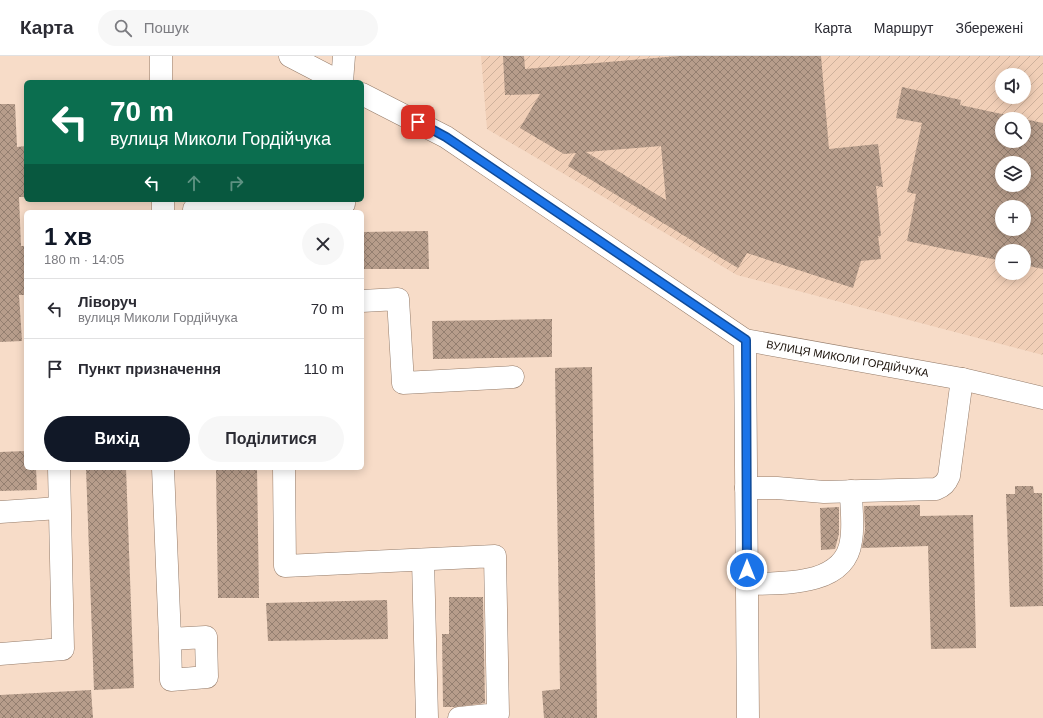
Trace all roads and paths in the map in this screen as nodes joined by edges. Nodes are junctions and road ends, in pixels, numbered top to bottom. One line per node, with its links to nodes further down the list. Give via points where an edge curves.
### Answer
1 (161, 56): 4 (street)
2 (290, 56): 5 (street)
3 (344, 56): 6 (street)
4 (161, 80)
5 (337, 80)
6 (341, 80)
7 (364, 95): 12 (street, ВУЛИЦЯ МИКОЛИ ГОРДІЙЧУКА, via 446,137)
8 (344, 202): 10 (street)
9 (194, 209): 10 (street)
10 (282, 209)
11 (364, 301): 13 (street, via 398,299 403,383)
12 (746, 340): 14 (street, ВУЛИЦЯ МИКОЛИ ГОРДІЙЧУКА); 19 (street)
13 (513, 376)
14 (962, 379): 15 (street, ВУЛИЦЯ МИКОЛИ ГОРДІЙЧУКА); 20 (street, via 949,476 942,487)
15 (1043, 398)
16 (58, 470): 21 (street)
17 (163, 470): 25 (street)
18 (284, 470): 23 (street, via 285,566)
19 (746, 488): 20 (street); 24 (street)
20 (851, 491): 24 (street, via 851,542 846,557 837,568 810,580)
21 (60, 508): 22 (street); 26 (street, via 63,649)
22 (0, 512)
23 (423, 560): 27 (street); 28 (street, via 495,556 498,714)
24 (747, 584): 29 (street)
25 (170, 639)
26 (0, 654)
27 (427, 718)
28 (459, 718)
29 (748, 718)

